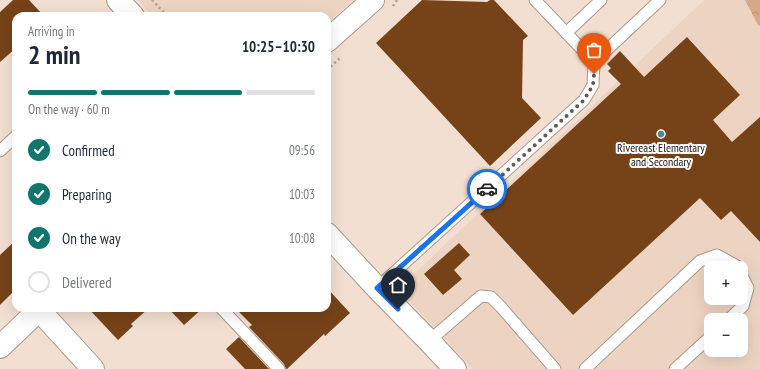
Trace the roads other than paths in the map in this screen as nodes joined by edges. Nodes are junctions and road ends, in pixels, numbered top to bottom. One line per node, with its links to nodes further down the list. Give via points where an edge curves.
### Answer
1 (118, 0): 6 (street)
2 (373, 0): 8 (street)
3 (535, 0): 7 (lane)
4 (601, 0): 7 (lane)
5 (660, 0): 9 (lane)
6 (129, 12)
7 (566, 33): 9 (lane)
8 (331, 37)
9 (594, 62): 14 (lane, via 593,85 584,100)
10 (12, 140): 11 (lane)
11 (0, 150)
12 (331, 238): 14 (street)
13 (727, 261): 27 (lane, via 717,255 700,261)
14 (377, 288): 20 (street)
15 (743, 305): 19 (lane)
16 (37, 312): 22 (street)
17 (43, 312): 23 (street)
18 (225, 312): 24 (lane)
19 (736, 313)
20 (429, 341): 25 (street); 26 (lane, via 481,296 491,297)
21 (704, 342): 28 (lane)
22 (0, 347)
23 (93, 369)
24 (279, 369)
25 (455, 369)
26 (555, 369)
27 (585, 369)
28 (675, 369)

